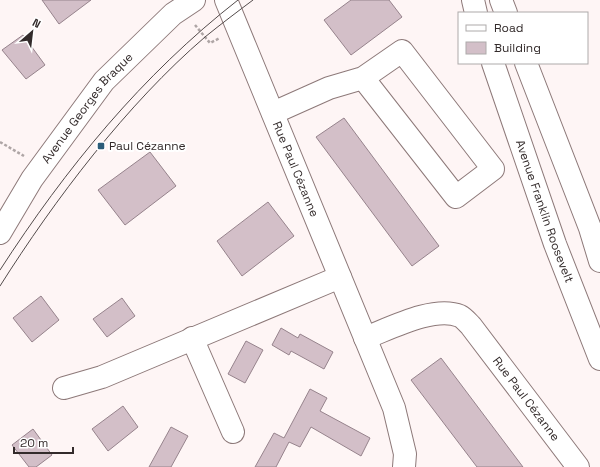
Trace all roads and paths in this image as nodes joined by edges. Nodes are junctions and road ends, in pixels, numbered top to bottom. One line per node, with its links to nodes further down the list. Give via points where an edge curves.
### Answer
1 (194, 0): 12 (street, Avenue Georges Braque, via 173,14 104,82)
2 (226, 0): 10 (street, Rue Paul Cézanne)
3 (472, 0): 5 (street)
4 (501, 0): 6 (street)
5 (476, 12)
6 (506, 12)
7 (493, 64): 18 (street, Avenue Franklin Roosevelt, via 555,244)
8 (526, 64): 14 (street, via 590,228)
9 (363, 78): 9 (street, via 456,197 493,169 402,51); 10 (street, via 329,88)
10 (273, 113): 15 (street, Rue Paul Cézanne)
11 (0, 142): 12 (path)
12 (42, 167): 13 (street, Avenue Georges Braque)
13 (0, 233)
14 (600, 261)
15 (340, 277): 16 (street); 17 (street, Rue Paul Cézanne)
16 (192, 338): 19 (street, via 102,377); 20 (street)
17 (365, 338): 21 (street, Rue Paul Cézanne, via 394,408 406,454); 22 (street, Rue Paul Cézanne, via 428,315 448,313 461,316)
18 (600, 359)
19 (64, 388)
20 (233, 432)
21 (404, 467)
22 (578, 467)

